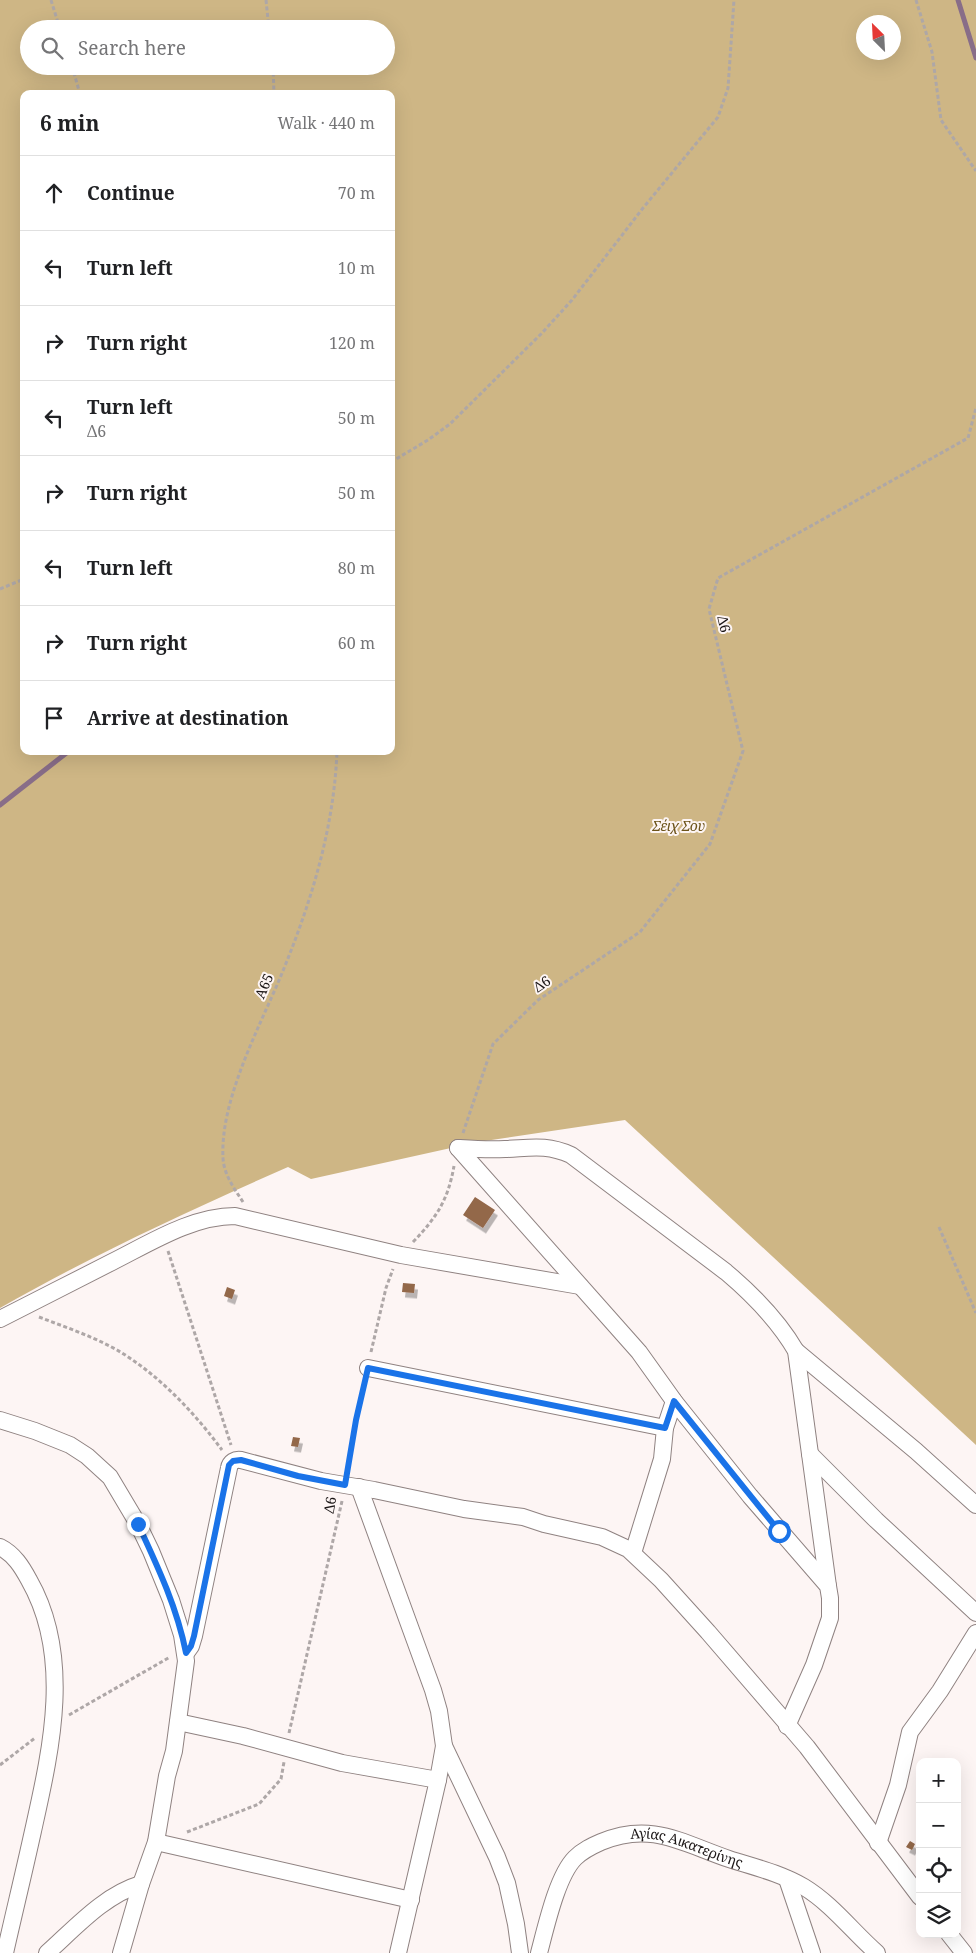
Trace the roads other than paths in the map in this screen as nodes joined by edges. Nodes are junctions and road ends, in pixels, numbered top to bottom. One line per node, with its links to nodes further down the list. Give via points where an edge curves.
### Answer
1 (580, 1286): 2 (street, via 401,1255 235,1216 223,1216 164,1236); 3 (street, via 458,1148 505,1150 542,1146 571,1155 741,1284 777,1323); 5 (street, via 639,1352)
2 (0, 1319)
3 (796, 1351): 8 (street); 10 (street, via 916,1451)
4 (368, 1368): 7 (street)
5 (674, 1401): 7 (street); 13 (street)
6 (0, 1420): 16 (street, via 70,1445 110,1477 154,1559 171,1600)
7 (665, 1428): 12 (street, via 662,1459)
8 (810, 1454): 13 (street); 14 (street)
9 (352, 1486): 12 (street, via 464,1509 523,1517 602,1537); 16 (street, via 250,1462 233,1461 194,1636); 19 (street, via 433,1690)
10 (976, 1506)
11 (0, 1546): 29 (street, via 17,1560 36,1593 48,1626 55,1678 52,1724 39,1802)
12 (633, 1553): 18 (street, via 708,1632)
13 (828, 1586): 18 (street, via 828,1626)
14 (976, 1613)
15 (976, 1633): 21 (street, via 910,1732 898,1785)
16 (186, 1653): 17 (street)
17 (178, 1722): 20 (street, via 342,1763); 22 (street)
18 (787, 1726): 21 (street, via 807,1747)
19 (444, 1746): 20 (street); 33 (street, via 507,1883)
20 (438, 1780): 26 (street)
21 (878, 1843): 25 (street)
22 (163, 1844): 24 (street); 26 (street)
23 (787, 1879): 27 (street); 34 (street, Αγίας Αικατερίνης, via 673,1838 651,1833 612,1838 582,1852 570,1864); 37 (street, Αγίας Αικατερίνης, via 818,1896)
24 (141, 1884): 30 (street, via 102,1906); 31 (street)
25 (917, 1893)
26 (411, 1900): 32 (street)
27 (807, 1937): 35 (street); 36 (street)
28 (952, 1938): 38 (street)
29 (5, 1953)
30 (47, 1953)
31 (121, 1953)
32 (398, 1953)
33 (520, 1953)
34 (539, 1953)
35 (812, 1953)
36 (820, 1953)
37 (877, 1953)
38 (964, 1953)

